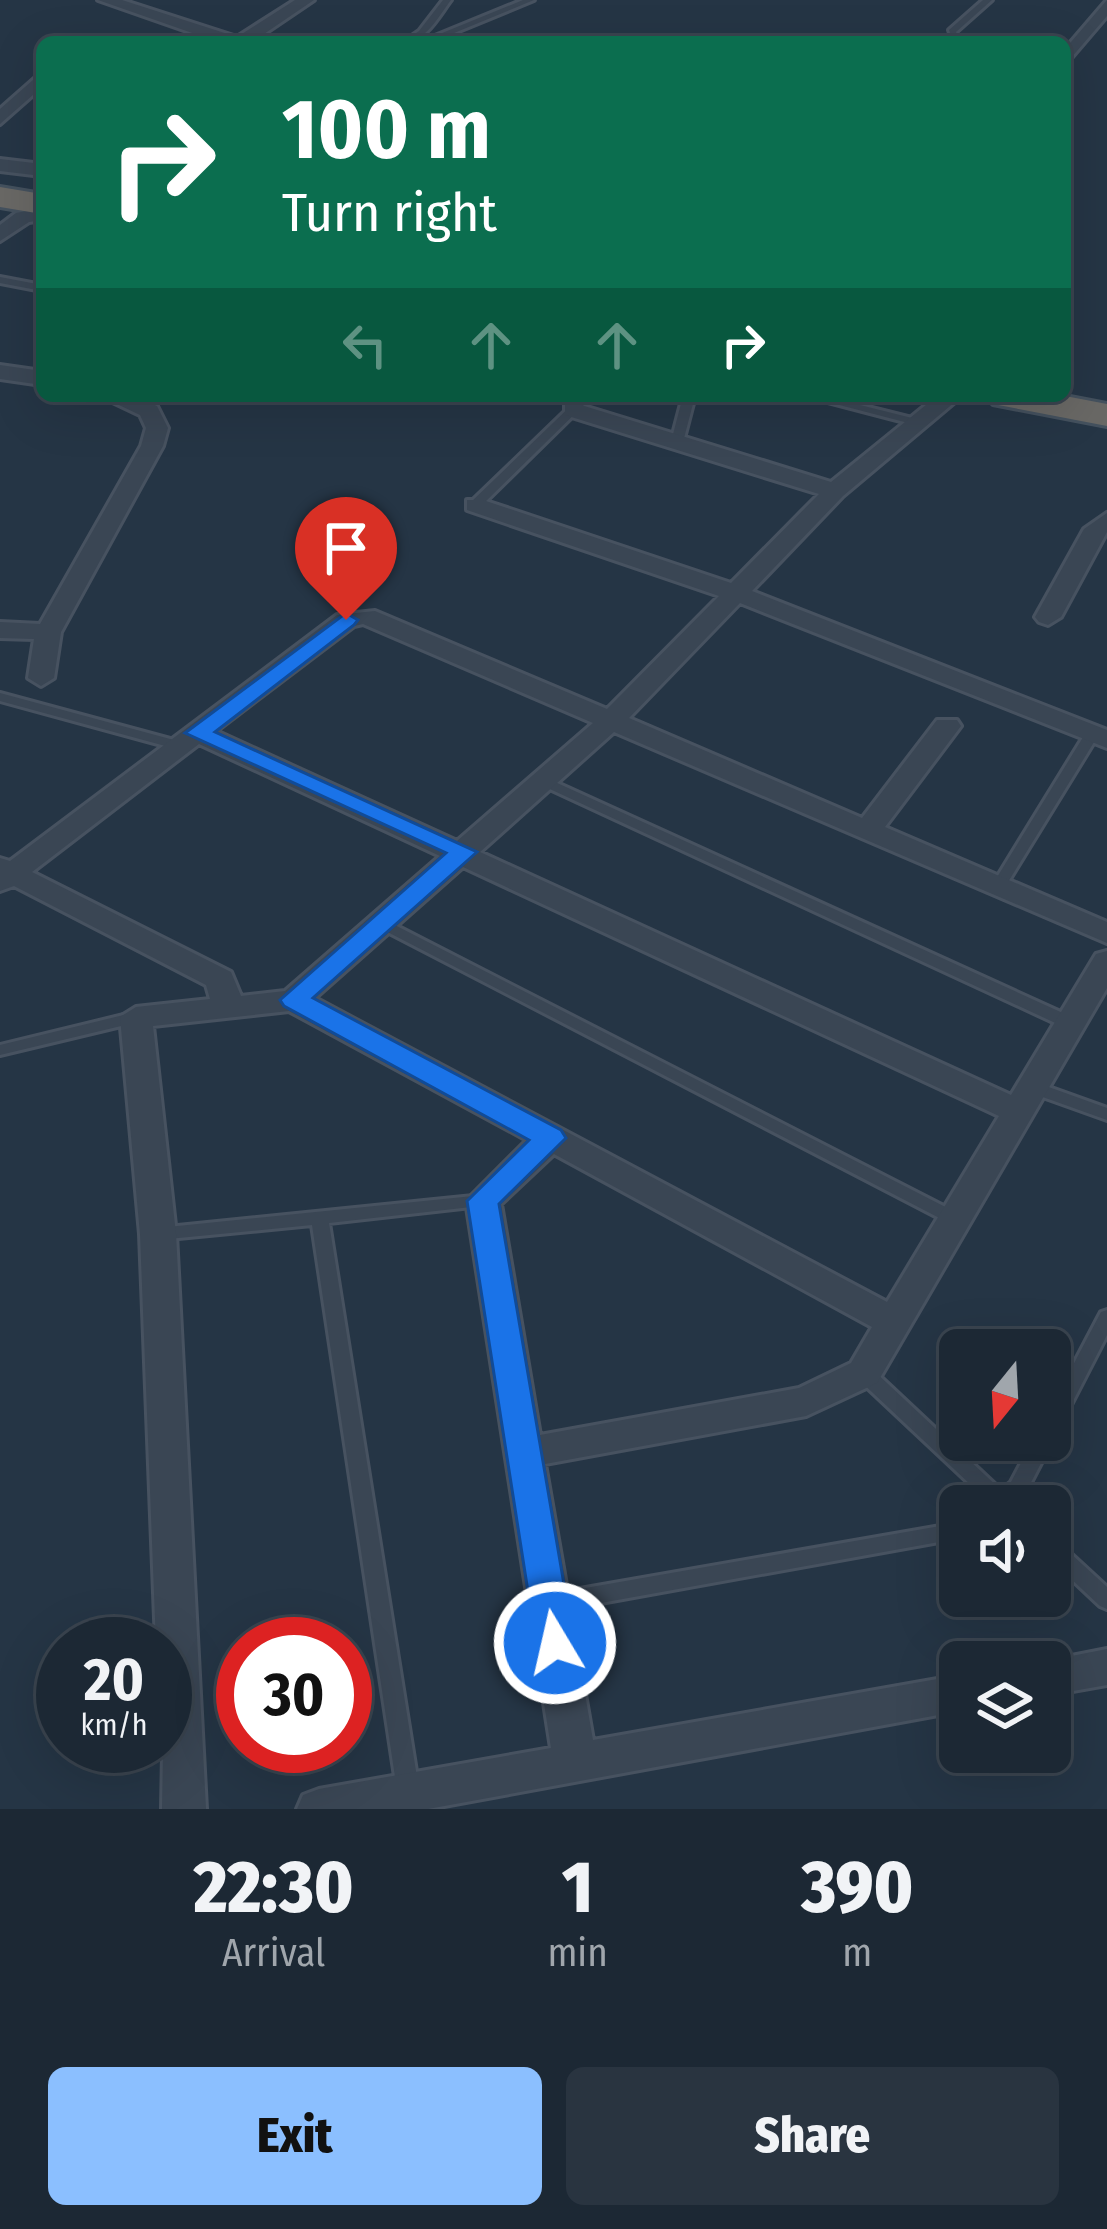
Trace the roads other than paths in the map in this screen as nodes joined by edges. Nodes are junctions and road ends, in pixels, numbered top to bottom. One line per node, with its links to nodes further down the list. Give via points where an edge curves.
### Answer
1 (106, 0): 7 (street)
2 (307, 0): 8 (street)
3 (447, 0): 9 (lane)
4 (530, 0): 10 (lane)
5 (979, 3): 11 (lane)
6 (1107, 5): 12 (street)
7 (219, 36)
8 (248, 36)
9 (429, 36)
10 (431, 36)
11 (954, 36)
12 (1071, 51)
13 (36, 83): 14 (street)
14 (0, 119)
15 (36, 168): 16 (street)
16 (17, 207)
17 (0, 280): 18 (lane)
18 (36, 287)
19 (0, 372): 20 (street)
20 (36, 377)
21 (126, 402): 34 (street, via 148,411 157,428 152,446)
22 (687, 402): 27 (lane)
23 (835, 402): 26 (lane)
24 (943, 402): 26 (street)
25 (580, 403): 27 (street); 29 (lane)
26 (916, 422): 28 (street)
27 (677, 442): 28 (street)
28 (836, 491): 31 (street)
29 (476, 505): 31 (street)
30 (1107, 520): 32 (street)
31 (736, 593): 37 (street); 39 (street)
32 (1048, 617)
33 (0, 630): 34 (street)
34 (48, 632): 35 (street)
35 (41, 678)
36 (0, 698): 40 (lane)
37 (611, 721): 40 (street, via 366,616 346,620); 41 (street); 42 (street)
38 (947, 726): 42 (street)
39 (1100, 737): 45 (lane)
40 (189, 739): 43 (street); 44 (street)
41 (544, 781): 43 (street); 52 (lane)
42 (867, 831): 45 (street)
43 (464, 852): 46 (street); 54 (street)
44 (5, 873): 50 (street, via 220,979)
45 (998, 887): 47 (street)
46 (381, 923): 49 (street); 59 (lane)
47 (1107, 934)
48 (1107, 961): 52 (street)
49 (294, 1000): 50 (street); 56 (street)
50 (228, 1006): 51 (street)
51 (136, 1017): 53 (lane); 60 (street)
52 (1070, 1023): 54 (street)
53 (0, 1050)
54 (1025, 1099): 55 (lane); 59 (street)
55 (1107, 1114)
56 (550, 1138): 57 (street); 62 (street)
57 (483, 1201): 58 (lane); 65 (street)
58 (320, 1218): 60 (lane); 75 (lane)
59 (955, 1219): 62 (street)
60 (158, 1234): 76 (street)
61 (1107, 1317): 64 (lane)
62 (893, 1322): 63 (street)
63 (864, 1373): 65 (street, via 806,1401); 66 (lane)
64 (1071, 1386)
65 (524, 1453): 70 (street)
66 (980, 1485)
67 (939, 1534): 70 (lane)
68 (1071, 1567): 69 (lane)
69 (1107, 1600)
70 (549, 1603): 74 (street)
71 (1107, 1667): 72 (street)
72 (1071, 1673)
73 (939, 1698): 74 (street)
74 (575, 1763): 75 (street)
75 (410, 1801): 77 (street)
76 (184, 1809)
77 (319, 1809)

